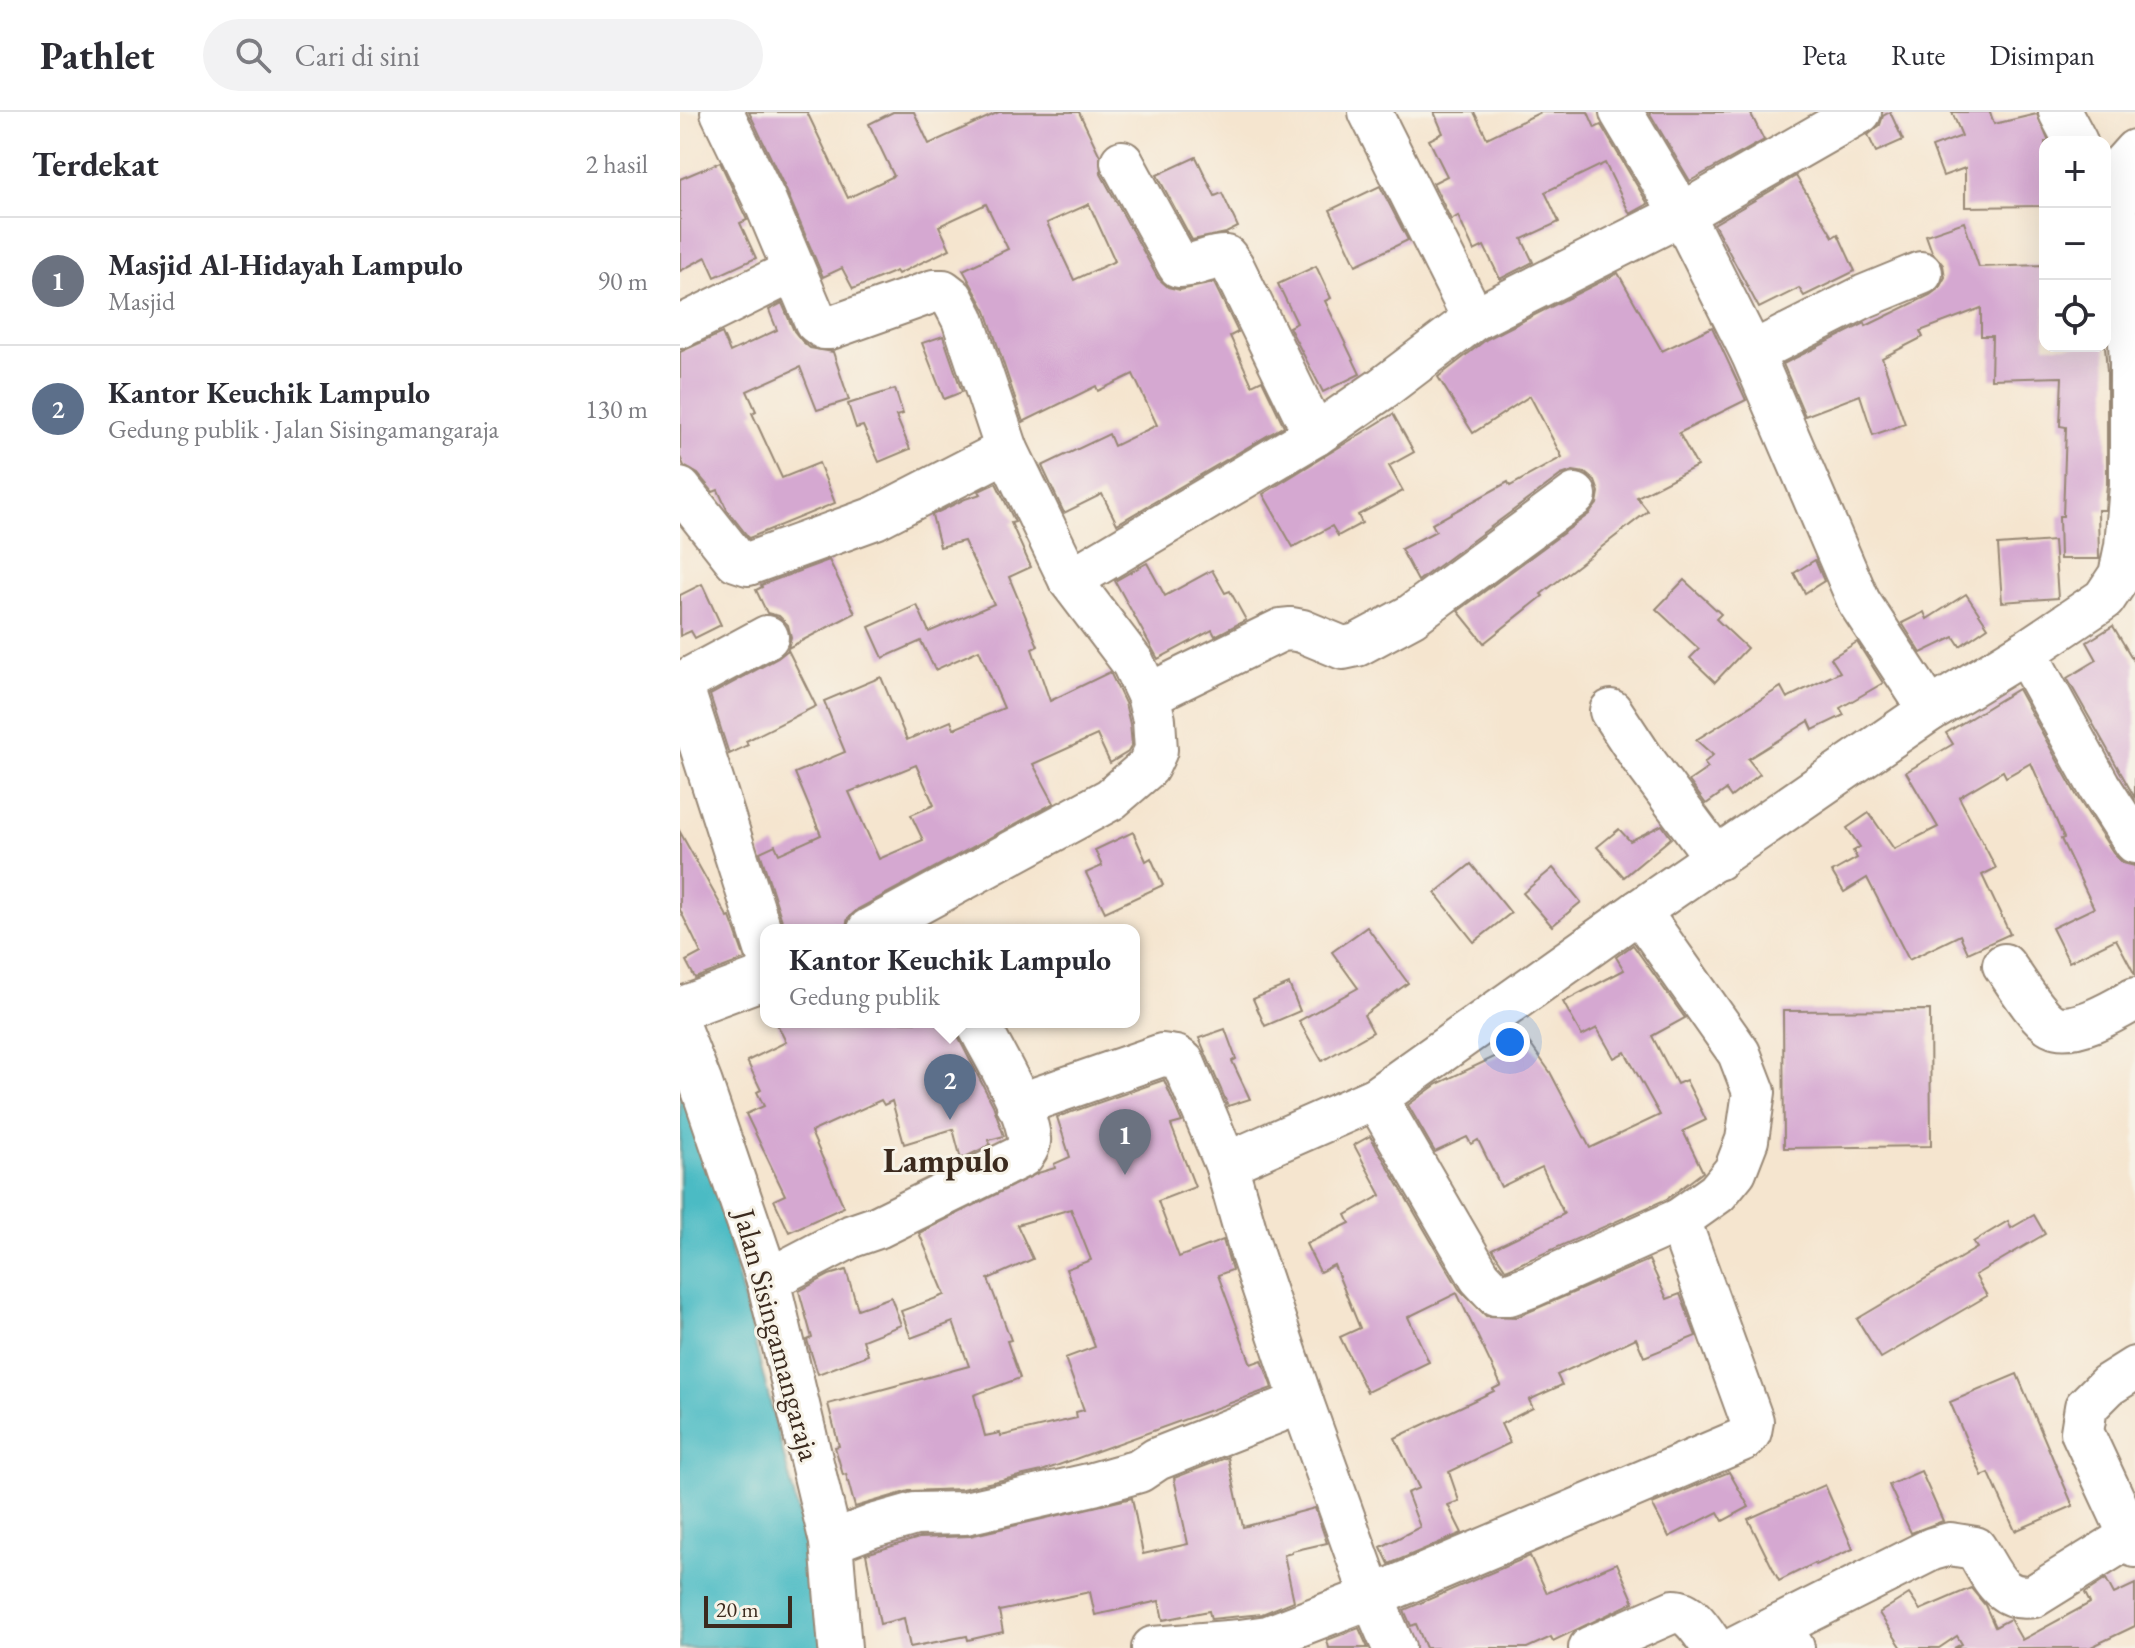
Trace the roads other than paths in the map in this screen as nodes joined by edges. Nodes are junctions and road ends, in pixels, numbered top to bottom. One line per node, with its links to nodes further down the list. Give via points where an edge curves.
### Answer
1 (722, 112): 10 (street)
2 (1370, 112): 13 (street)
3 (1621, 112): 9 (street)
4 (1860, 112): 9 (street)
5 (2060, 112): 6 (street)
6 (2073, 136)
7 (1122, 162): 16 (street, via 1179,266 1226,257)
8 (2119, 162): 12 (street, via 2115,198)
9 (1682, 214): 13 (street); 15 (street)
10 (793, 271): 14 (street); 17 (street, via 816,322 824,328 934,291 952,298)
11 (1921, 273): 15 (street)
12 (2131, 301): 22 (street, via 2131,485 2120,575 2104,599)
13 (1474, 319): 16 (street)
14 (680, 327)
15 (1752, 353): 24 (street, via 1859,602)
16 (1315, 435): 20 (street)
17 (1007, 450): 18 (street, via 875,518 748,564 736,560); 20 (street)
18 (680, 489)
19 (1575, 495): 23 (street, via 1411,616 1357,645 1343,648 1302,631 1281,630)
20 (1070, 580): 23 (street, via 1133,663)
21 (767, 637): 31 (street, via 691,678 683,690)
22 (2025, 652): 24 (street); 26 (street)
23 (1148, 695): 29 (street, via 1156,750 1133,783)
24 (1930, 710): 27 (street)
25 (1611, 711): 27 (street)
26 (2135, 842)
27 (1717, 859): 28 (street)
28 (1639, 911): 38 (street); 41 (street, via 1739,1053 1754,1092 1747,1140 1735,1171 1717,1193)
29 (926, 917): 30 (street)
30 (895, 924)
31 (760, 930)
32 (2004, 965): 34 (street, via 2053,1026 2067,1029)
33 (760, 979): 35 (street)
34 (2135, 999)
35 (680, 1009)
36 (980, 1028): 39 (street)
37 (680, 1031): 42 (street, Jalan Sisingamangaraja)
38 (1376, 1098): 40 (street); 41 (street, via 1480,1277 1496,1294 1531,1286)
39 (1018, 1105): 40 (street, via 1162,1055 1176,1057 1183,1062); 42 (street, via 1029,1138 1022,1156)
40 (1226, 1164): 44 (street)
41 (1679, 1220): 47 (street, via 1752,1421 1750,1432 1733,1445)
42 (768, 1280): 45 (street, Jalan Sisingamangaraja)
43 (2135, 1368): 46 (street, via 2086,1407 2082,1432)
44 (1302, 1402): 45 (street, via 1139,1471 965,1513 915,1514); 47 (street)
45 (831, 1542): 49 (street, Jalan Sisingamangaraja)
46 (2132, 1542): 48 (street, via 2034,1596 2019,1599 2004,1593 1975,1548 1950,1544 1932,1549)
47 (1372, 1597): 50 (street, via 1268,1637); 51 (street)
48 (1786, 1637): 54 (street)
49 (840, 1648)
50 (1153, 1648)
51 (1394, 1648)
52 (1590, 1648): 53 (street, via 1681,1610)
53 (1714, 1648)
54 (1736, 1648)

